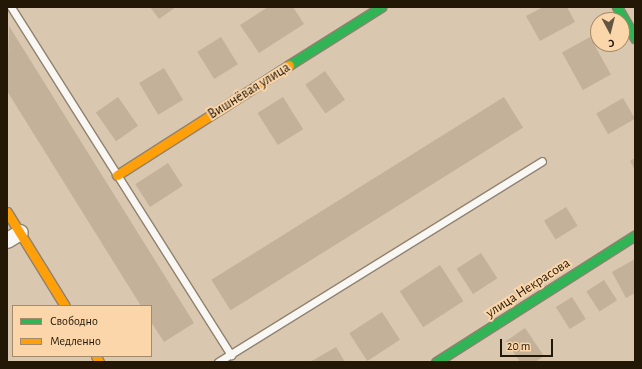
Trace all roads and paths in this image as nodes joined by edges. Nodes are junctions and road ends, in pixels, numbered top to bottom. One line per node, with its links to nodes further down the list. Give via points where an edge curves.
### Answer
1 (11, 7): 6 (lane)
2 (381, 7): 6 (street, Вишнёвая улица)
3 (617, 7): 4 (street)
4 (635, 38)
5 (542, 161): 12 (lane)
6 (117, 176): 12 (lane)
7 (7, 212): 8 (street)
8 (20, 232): 10 (street); 11 (street)
9 (635, 235): 14 (street, улица Некрасова)
10 (7, 240)
11 (64, 305)
12 (230, 354): 13 (lane)
13 (218, 362)
14 (436, 362)

